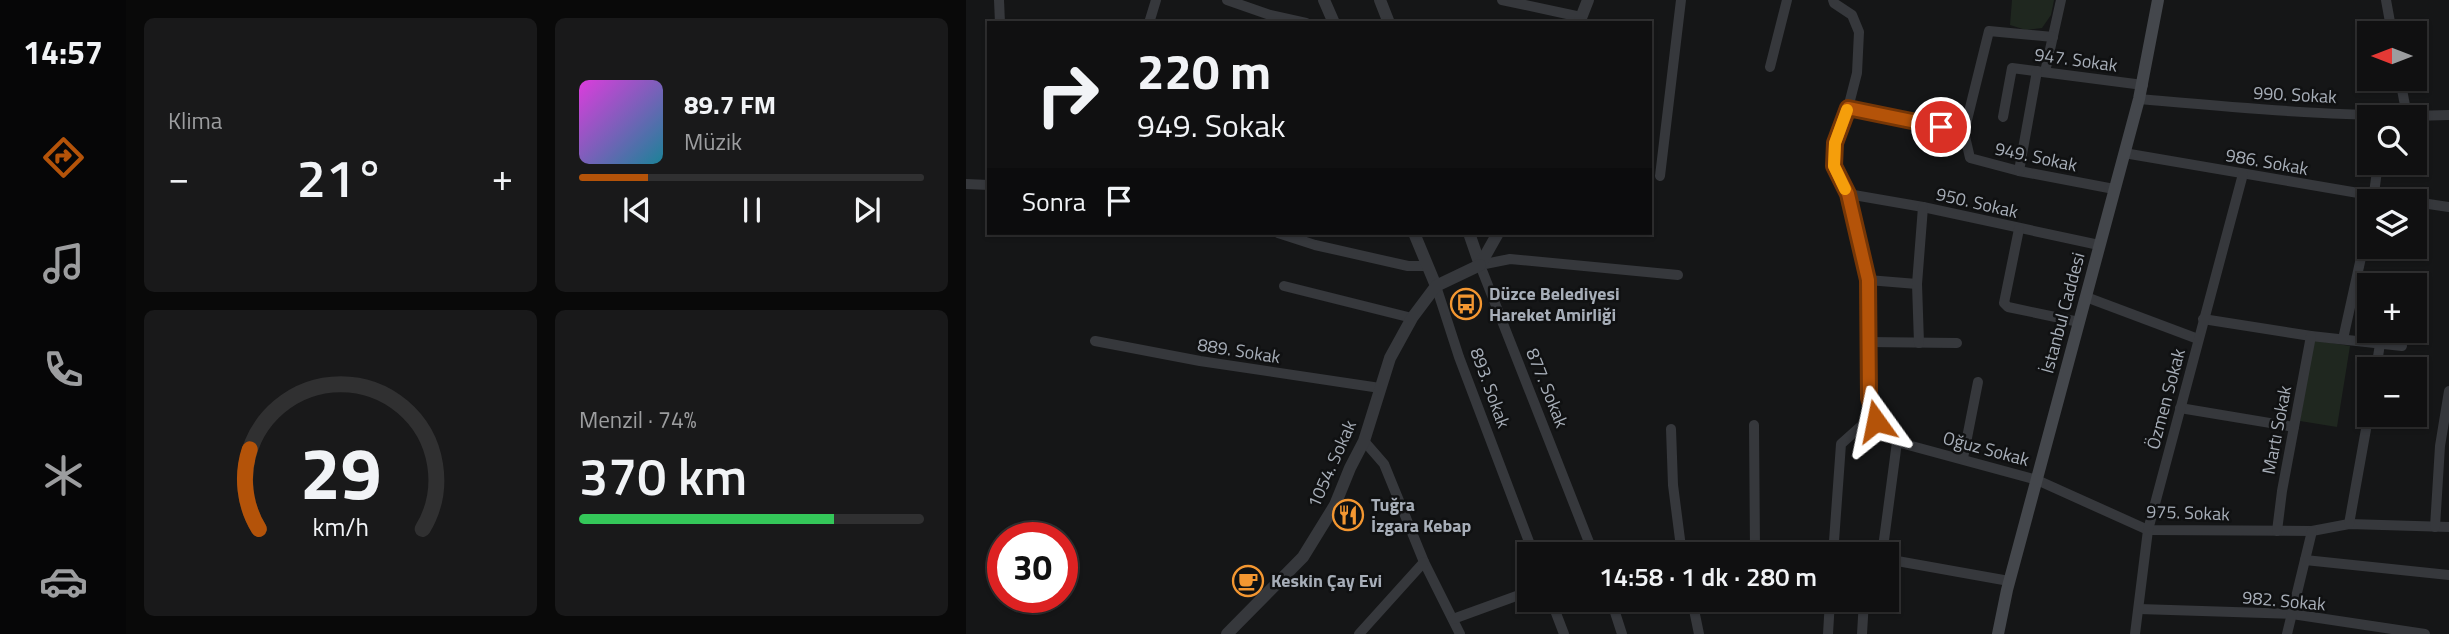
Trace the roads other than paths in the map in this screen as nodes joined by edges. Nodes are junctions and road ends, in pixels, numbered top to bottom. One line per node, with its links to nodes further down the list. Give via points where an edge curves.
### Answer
1 (999, 0): 15 (street)
2 (1156, 0): 16 (street)
3 (1227, 0): 17 (street)
4 (1324, 0): 18 (street)
5 (1381, 0): 19 (street)
6 (1502, 0): 14 (street)
7 (1588, 0): 14 (street)
8 (1681, 0): 35 (street)
9 (1787, 0): 22 (street)
10 (2061, 0): 21 (street)
11 (2158, 0): 24 (main road, İstanbul Caddesi)
12 (2386, 0): 20 (street)
13 (1831, 1): 26 (street, via 1852,15 1859,32 1857,73)
14 (1580, 20)
15 (1000, 21)
16 (1150, 21)
17 (1297, 21)
18 (1333, 21)
19 (1388, 21)
20 (2390, 21)
21 (2053, 37): 23 (street); 31 (street, via 1989,31)
22 (1770, 67)
23 (2041, 71): 24 (street, 947. Sokak); 30 (street, 947. Sokak, via 2012,68); 33 (street)
24 (2143, 85): 25 (main road, İstanbul Caddesi)
25 (2140, 99): 28 (street, 990. Sokak); 32 (main road, İstanbul Caddesi)
26 (1848, 108): 31 (street); 39 (street, via 1835,143 1834,166)
27 (2449, 115): 29 (street, 990. Sokak)
28 (2357, 116)
29 (2427, 116)
30 (2003, 117)
31 (1964, 132): 33 (street, 949. Sokak, via 1970,158)
32 (2124, 153): 34 (street, 986. Sokak); 38 (main road, İstanbul Caddesi)
33 (2019, 171): 38 (street, 949. Sokak)
34 (2243, 174): 40 (street, 986. Sokak); 60 (street, Özmen Sokak)
35 (1660, 176)
36 (966, 184): 37 (street)
37 (987, 185)
38 (2114, 188): 49 (main road, İstanbul Caddesi)
39 (1848, 194): 43 (street, 950. Sokak); 54 (street)
40 (2357, 196)
41 (2427, 203): 42 (street)
42 (2449, 206)
43 (1923, 207): 44 (street, 950. Sokak); 55 (street)
44 (2019, 229): 49 (street, 950. Sokak); 61 (street, via 2004,303)
45 (1285, 235): 52 (street, via 1408,266)
46 (1415, 235): 52 (street, 893. Sokak)
47 (1470, 235): 51 (street, 877. Sokak)
48 (1496, 235): 51 (street)
49 (2099, 245): 58 (main road, İstanbul Caddesi)
50 (2361, 259): 64 (street)
51 (1480, 265): 53 (street, via 1510,259); 57 (street); 93 (street, 877. Sokak)
52 (1427, 266): 57 (street, 893. Sokak)
53 (1678, 275)
54 (1868, 280): 55 (street); 66 (street)
55 (1917, 284): 67 (street)
56 (1283, 286): 59 (street)
57 (1436, 286): 59 (street, 1054. Sokak); 92 (street, 893. Sokak)
58 (2086, 298): 61 (main road, İstanbul Caddesi); 63 (street)
59 (1412, 318): 73 (street, 1054. Sokak)
60 (2203, 319): 62 (street); 63 (street, Özmen Sokak)
61 (2079, 322): 85 (main road, İstanbul Caddesi)
62 (2311, 336): 64 (street); 78 (street, Martı Sokak)
63 (2198, 339): 75 (street, Özmen Sokak)
64 (2343, 339): 69 (street)
65 (1095, 341): 73 (street, 889. Sokak)
66 (1868, 342): 67 (street); 76 (street, via 1869,398)
67 (1919, 343): 68 (street)
68 (1957, 343)
69 (2381, 344): 70 (street); 71 (street)
70 (2402, 346)
71 (2378, 357)
72 (1979, 382): 84 (street)
73 (1380, 388): 82 (street, 1054. Sokak)
74 (2449, 391): 80 (street)
75 (2180, 408): 78 (street); 89 (street, Özmen Sokak)
76 (1876, 421): 83 (street); 96 (street, via 1860,427 1841,444)
77 (1754, 425): 95 (street)
78 (2294, 427): 90 (street, Martı Sokak)
79 (2366, 427): 86 (street)
80 (2446, 428): 87 (street)
81 (1671, 429): 94 (street)
82 (1364, 441): 100 (street, via 1384,464); 112 (street, 1054. Sokak, via 1335,505 1303,557)
83 (1897, 442): 84 (street, Oğuz Sokak); 97 (street)
84 (1963, 458): 85 (street, Oğuz Sokak)
85 (2036, 480): 89 (street, 975. Sokak); 102 (main road, İstanbul Caddesi)
86 (2349, 524): 87 (street, 975. Sokak); 91 (street, 975. Sokak)
87 (2435, 527): 88 (street, 975. Sokak)
88 (2449, 527)
89 (2148, 530): 90 (street, 975. Sokak); 104 (street, Özmen Sokak)
90 (2277, 531): 91 (street, 975. Sokak)
91 (2312, 531): 98 (street)
92 (1529, 542)
93 (1589, 542)
94 (1678, 542)
95 (1755, 542)
96 (1834, 542)
97 (1884, 542)
98 (2305, 559): 101 (street); 110 (street)
99 (1899, 561): 102 (street)
100 (1424, 562): 111 (street); 113 (street)
101 (2449, 575)
102 (2010, 581): 120 (main road, İstanbul Caddesi)
103 (1517, 596): 111 (street)
104 (2139, 610): 110 (street, 982. Sokak); 121 (street, Özmen Sokak)
105 (1556, 612): 115 (street)
106 (1615, 612): 116 (street)
107 (1694, 612): 117 (street)
108 (1829, 612): 118 (street)
109 (1863, 612): 119 (street)
110 (2292, 614): 122 (street); 123 (street, 982. Sokak)
111 (1453, 619): 114 (street)
112 (1227, 634)
113 (1359, 634)
114 (1461, 634)
115 (1564, 634)
116 (1622, 634)
117 (1699, 634)
118 (1828, 634)
119 (1862, 634)
120 (1998, 634)
121 (2135, 634)
122 (2287, 634)
123 (2425, 634)

